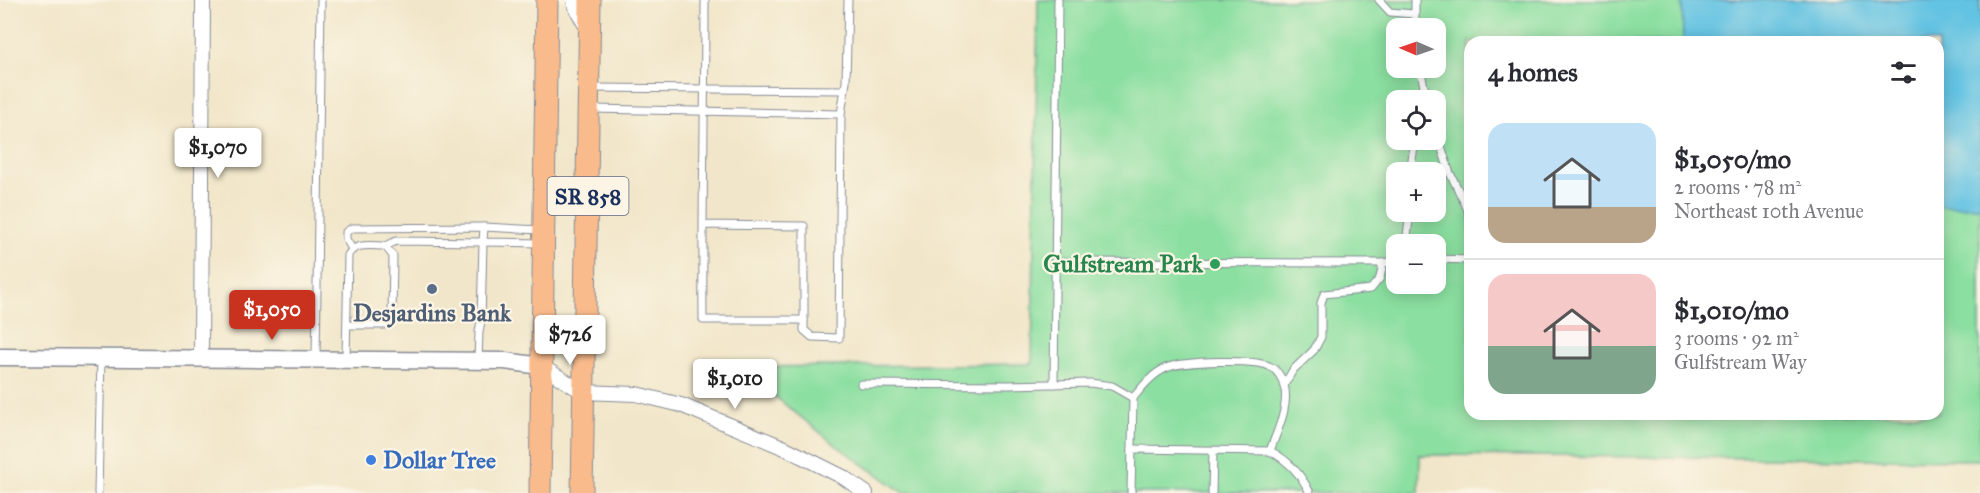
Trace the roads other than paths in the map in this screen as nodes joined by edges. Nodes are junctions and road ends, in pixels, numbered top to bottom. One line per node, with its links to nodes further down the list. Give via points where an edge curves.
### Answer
1 (203, 0): 36 (street)
2 (321, 0): 37 (lane)
3 (547, 0): 23 (main road, SR 858)
4 (574, 0): 13 (street)
5 (590, 0): 13 (main road, SR 858)
6 (705, 0): 14 (lane)
7 (848, 0): 15 (lane)
8 (1058, 0): 29 (lane)
9 (1379, 0): 11 (lane, via 1390,12)
10 (1415, 0): 11 (lane)
11 (1414, 14): 12 (lane)
12 (1414, 18)
13 (590, 37): 16 (main road, SR 858)
14 (705, 89): 15 (lane); 16 (lane); 17 (lane)
15 (844, 90): 18 (lane)
16 (590, 99): 17 (lane); 44 (main road, SR 858)
17 (706, 112): 18 (lane); 21 (lane)
18 (841, 114): 32 (lane, via 839,338 812,337 804,330)
19 (1442, 150): 20 (lane)
20 (1464, 202)
21 (703, 225): 32 (lane, via 804,226); 32 (lane, via 703,320)
22 (484, 227): 23 (lane); 24 (lane); 26 (lane, via 352,228 346,232)
23 (543, 236): 24 (lane); 40 (main road, SR 858)
24 (483, 243): 25 (lane, via 396,241); 39 (lane)
25 (385, 246): 26 (lane); 33 (lane, via 393,256 392,317 384,325)
26 (352, 249): 33 (lane, via 348,255)
27 (1446, 259): 28 (lane)
28 (1464, 260)
29 (1055, 262): 30 (lane); 42 (lane)
30 (1383, 263): 31 (lane); 43 (lane, via 1380,278 1371,289 1324,294 1321,337)
31 (1386, 263)
32 (804, 320)
33 (347, 325): 38 (lane)
34 (0, 357): 35 (street)
35 (101, 357): 36 (street); 49 (lane)
36 (201, 358): 37 (street)
37 (316, 359): 38 (street)
38 (346, 359): 39 (street)
39 (478, 361): 40 (street)
40 (541, 366): 44 (street); 50 (main road, SR 858)
41 (861, 384): 42 (lane)
42 (1054, 384): 45 (lane, via 1112,386)
43 (1284, 385): 45 (lane, via 1271,366 1258,362 1188,362 1166,368 1147,381); 48 (lane, via 1286,399)
44 (583, 392): 51 (main road, SR 858); 52 (street, via 636,394 681,405 785,448)
45 (1133, 398): 46 (lane)
46 (1132, 449): 47 (lane); 53 (lane)
47 (1213, 451): 48 (lane); 54 (lane)
48 (1270, 451): 55 (lane, via 1293,467)
49 (98, 493)
50 (540, 493)
51 (582, 493)
52 (866, 493)
53 (1131, 493)
54 (1212, 493)
55 (1310, 493)

